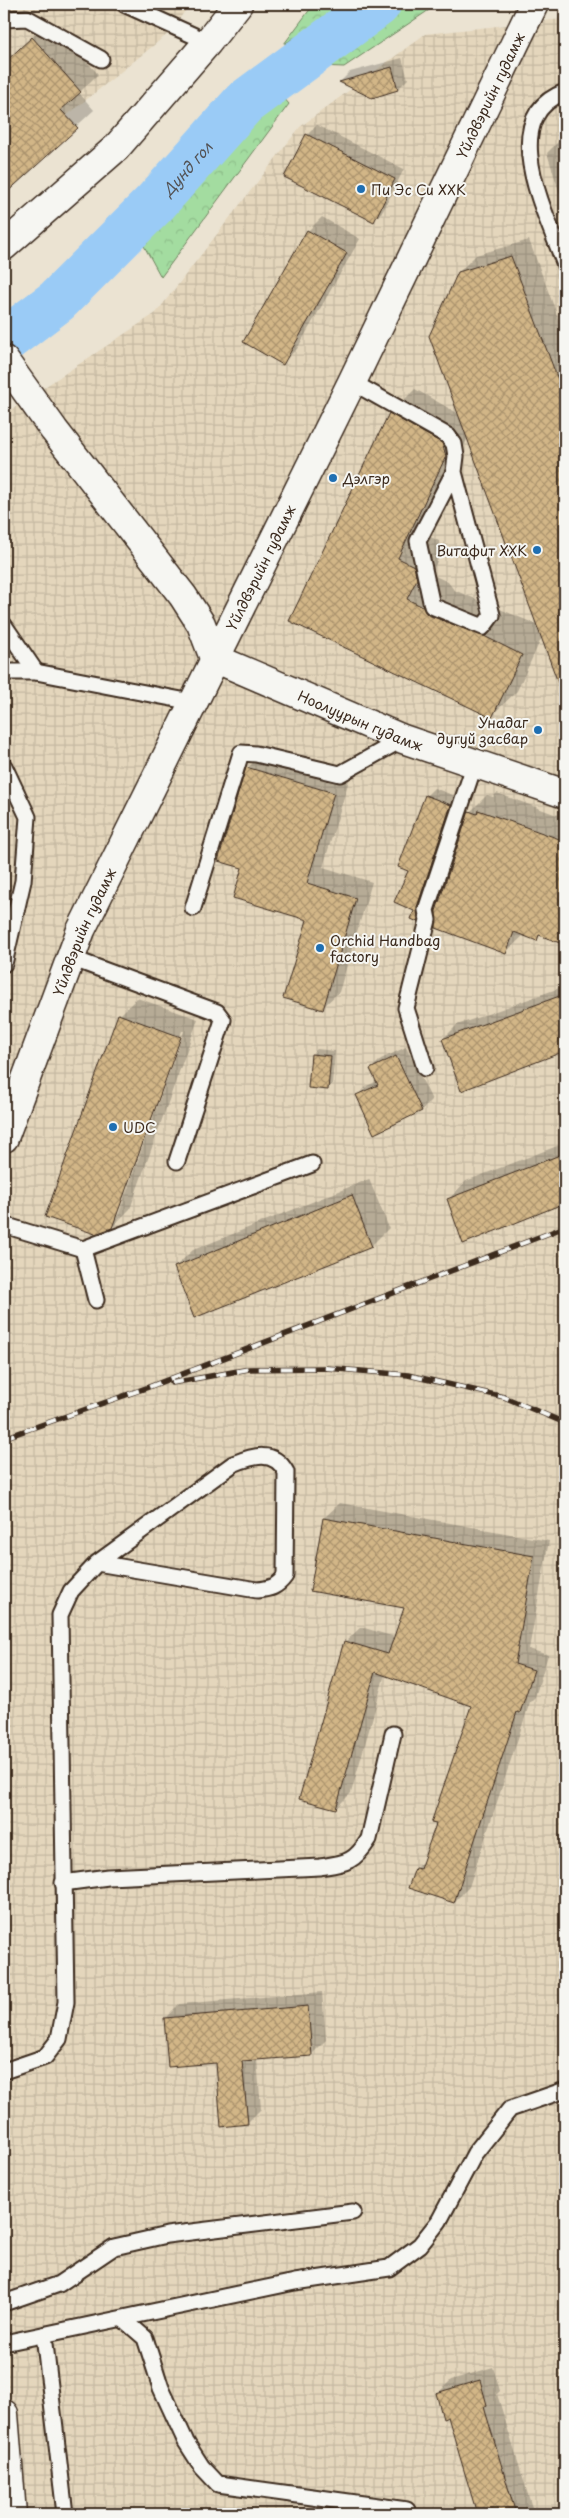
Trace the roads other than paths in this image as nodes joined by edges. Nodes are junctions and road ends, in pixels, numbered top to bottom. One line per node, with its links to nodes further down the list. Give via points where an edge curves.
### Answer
1 (124, 4): 5 (lane)
2 (238, 4): 5 (main road)
3 (534, 4): 11 (main road, Yйлдвэрийн гудамж)
4 (4, 19): 6 (lane, via 27,18)
5 (208, 42): 8 (main road, via 116,148)
6 (101, 59)
7 (565, 92): 9 (lane, via 554,96 540,108 531,126 528,146 531,170)
8 (4, 246)
9 (565, 265)
10 (4, 360): 14 (main road, via 193,610)
11 (352, 382): 12 (lane, via 448,436 454,444); 14 (main road, Yйлдвэрийн гудамж)
12 (454, 472): 12 (lane, via 418,541 432,606 483,626 492,616)
13 (4, 626): 16 (lane)
14 (214, 658): 17 (main road, Yйлдвэрийн гудамж); 18 (main road, Ноолуурын гудамж)
15 (4, 672): 16 (lane)
16 (36, 672): 17 (lane)
17 (192, 702): 23 (main road, Yйлдвэрийн гудамж)
18 (403, 739): 19 (main road, Ноолуурын гудамж); 22 (lane, via 340,774 241,753)
19 (475, 763): 21 (main road, Ноолуурын гудамж); 25 (lane, via 426,910 428,920 406,1008)
20 (4, 766): 24 (lane, via 28,817 23,880)
21 (565, 794)
22 (193, 908)
23 (70, 958): 26 (main road, Yйлдвэрийн гудамж); 27 (lane, via 217,1012 223,1020)
24 (4, 964)
25 (425, 1068)
26 (4, 1138)
27 (177, 1161)
28 (312, 1164): 30 (lane)
29 (4, 1225): 30 (lane)
30 (83, 1249): 31 (lane)
31 (96, 1300)
32 (97, 1563): 32 (lane, via 233,1464 255,1456 274,1457 286,1472 285,1576 272,1589 257,1590); 34 (lane, via 71,1591 60,1615)
33 (393, 1734): 34 (lane, via 369,1840 347,1863 108,1877)
34 (63, 1883): 35 (lane, via 66,2002 59,2039 45,2057)
35 (4, 2071)
36 (565, 2090): 39 (lane, via 510,2110 475,2153 439,2221 420,2245 389,2268 295,2282)
37 (353, 2212): 38 (lane, via 167,2235 114,2247 59,2284)
38 (4, 2303)
39 (123, 2319): 40 (lane); 43 (lane, via 145,2338 161,2388 186,2442 218,2484)
40 (44, 2335): 41 (lane); 45 (lane)
41 (4, 2343)
42 (4, 2414): 44 (main road)
43 (406, 2510)
44 (12, 2514)
45 (66, 2514)

